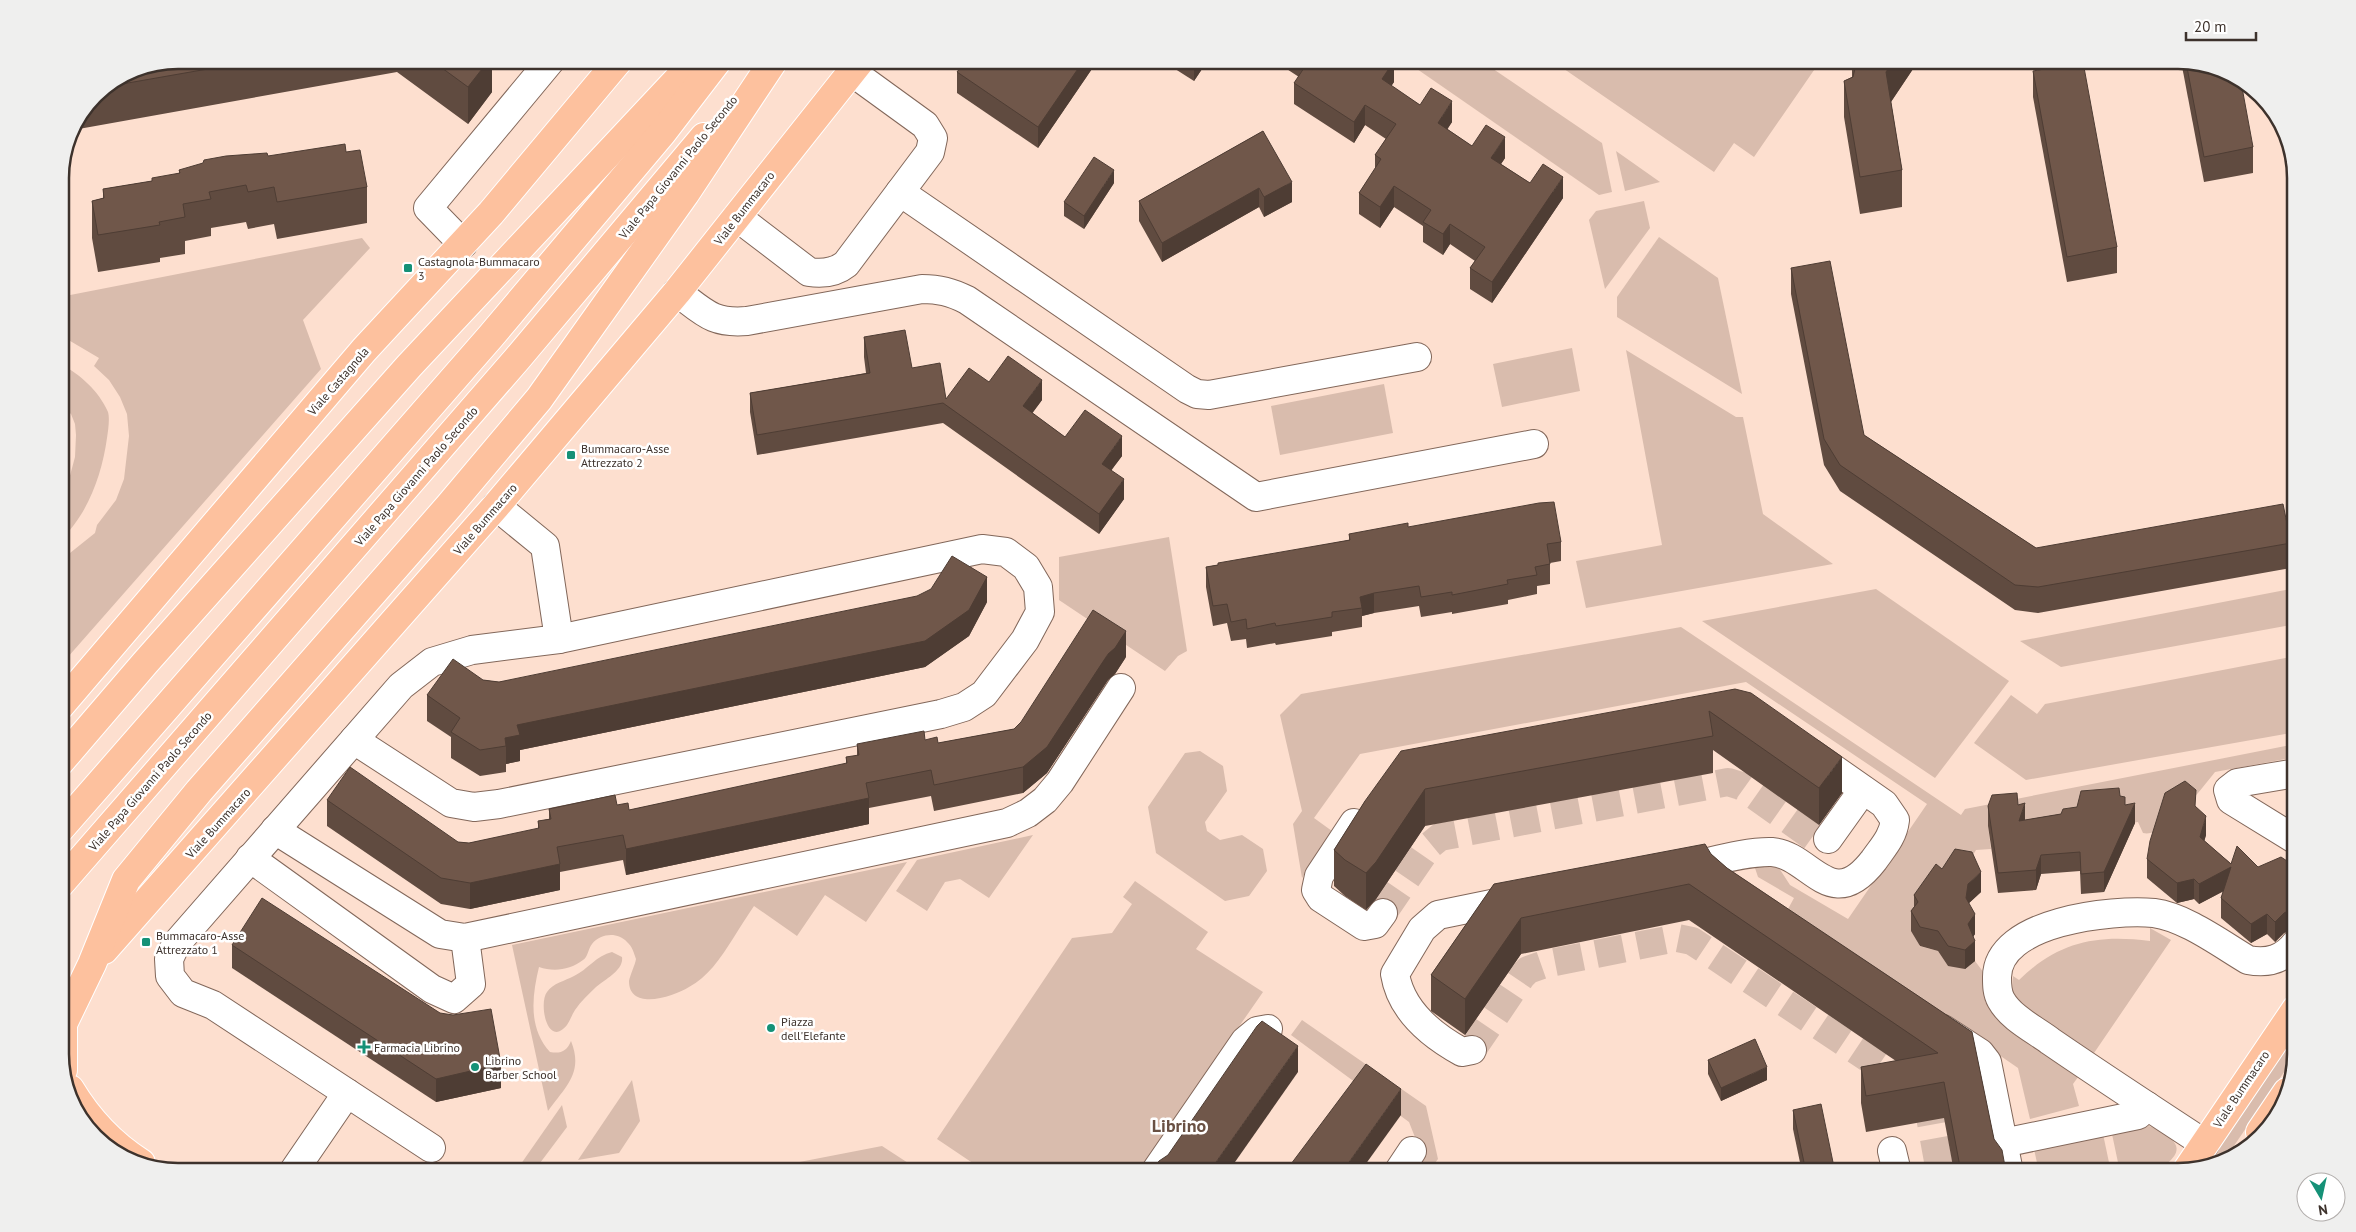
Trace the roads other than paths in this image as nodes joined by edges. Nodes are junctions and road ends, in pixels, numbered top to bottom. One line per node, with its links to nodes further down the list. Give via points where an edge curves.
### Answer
1 (534, 69): 11 (street, via 428,208)
2 (611, 69): 11 (main road, Viale Castagnola)
3 (688, 69): 21 (main road, via 408,366)
4 (711, 69): 25 (main road, via 662,133 491,336)
5 (756, 69): 31 (main road, Viale Papa Giovanni Paolo Secondo, via 691,154 517,359)
6 (768, 69): 36 (main road, via 685,194 538,399 442,514 199,790 126,880)
7 (855, 69): 10 (main road, Viale Bummacaro)
8 (860, 69): 9 (street, via 925,125 933,138 930,152)
9 (900, 192): 10 (street, via 846,264 818,273 801,267); 13 (street, via 1197,394 1210,395)
10 (737, 217): 12 (main road, Viale Bummacaro)
11 (462, 244): 18 (main road, Viale Castagnola, via 364,350)
12 (677, 292): 14 (street, via 711,317 728,322 922,289 952,292 1256,497); 15 (main road, Viale Bummacaro)
13 (1417, 357)
14 (1534, 444)
15 (496, 506): 16 (street, via 545,546); 36 (main road, Viale Bummacaro)
16 (559, 639): 20 (street, via 472,650 432,662 401,686); 20 (street, via 982,550 1006,552 1026,567 1038,587 1040,612 1025,640 984,694 941,714 474,807 450,803)
17 (1121, 688): 34 (street, via 1050,794 1028,813 1007,823)
18 (69, 695)
19 (1791, 739): 23 (street)
20 (354, 740): 26 (street)
21 (69, 752)
22 (2287, 775): 27 (street, via 2237,783 2228,790 2231,800)
23 (1863, 790): 28 (street); 30 (street, via 1891,812 1894,828 1867,868 1847,881 1826,881 1773,852 1721,873)
24 (1367, 804): 33 (street, via 1320,876 1316,890 1321,898 1364,926 1375,924)
25 (69, 819)
26 (275, 830): 29 (street); 34 (street, via 440,934)
27 (2287, 834)
28 (1828, 839)
29 (250, 858): 34 (street, via 432,989 454,999 471,984); 43 (street, via 176,944 169,960 170,976 183,993 213,1005)
30 (1658, 872)
31 (69, 874)
32 (1544, 894): 42 (street, via 1438,916 1422,929 1397,968 1398,986 1417,1020 1462,1052)
33 (1383, 914)
34 (465, 938)
35 (2287, 954): 44 (street, via 2266,962 2248,960 2169,916 2126,912 2069,919 2025,937 2007,951 1999,961 1996,974 2000,998 2007,1008)
36 (92, 964): 37 (main road); 38 (main road)
37 (69, 981)
38 (69, 1012)
39 (1923, 1015): 48 (street, via 1980,1053 1987,1062)
40 (2287, 1022): 49 (main road, Viale Bummacaro)
41 (1268, 1029): 54 (street, via 1257,1031 1245,1041)
42 (1472, 1050)
43 (347, 1092): 51 (street); 53 (street)
44 (2147, 1106): 48 (street, via 2138,1115); 49 (street)
45 (93, 1123): 47 (main road)
46 (105, 1135): 50 (main road)
47 (105, 1135)
48 (2003, 1143): 55 (street)
49 (2204, 1144): 52 (main road, Viale Bummacaro)
50 (120, 1146)
51 (431, 1148)
52 (2192, 1162)
53 (299, 1163)
54 (1161, 1163)
55 (2007, 1163)

